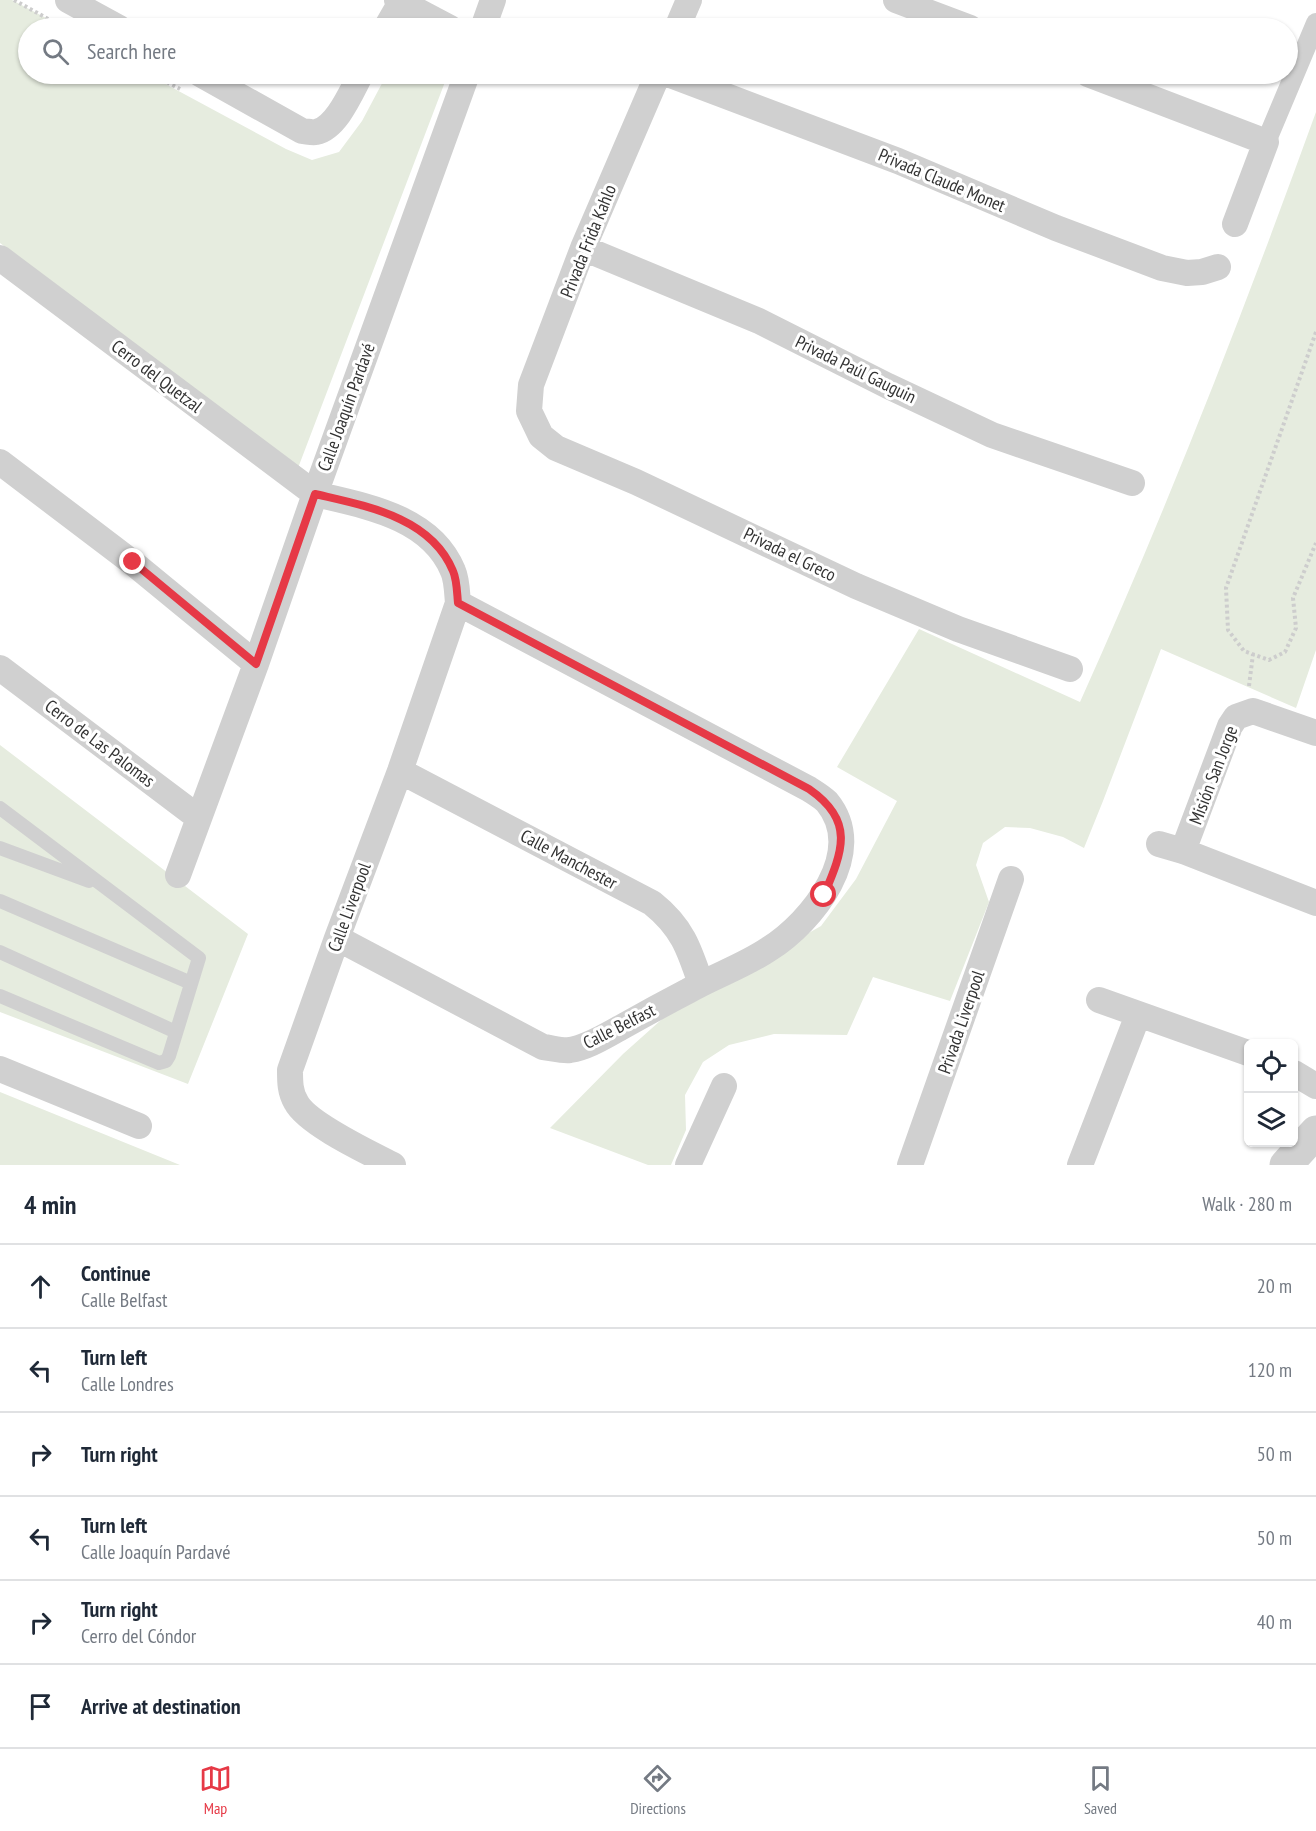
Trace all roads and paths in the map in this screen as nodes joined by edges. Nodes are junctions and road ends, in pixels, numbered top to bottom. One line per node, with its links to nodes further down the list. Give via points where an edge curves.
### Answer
1 (14, 0): 7 (path)
2 (68, 0): 8 (street)
3 (493, 0): 11 (street)
4 (689, 0): 12 (street)
5 (896, 0): 13 (street)
6 (399, 1): 9 (street); 10 (street)
7 (47, 18)
8 (101, 18)
9 (391, 18)
10 (431, 18)
11 (487, 18)
12 (681, 18)
13 (944, 18)
14 (1316, 23): 15 (street)
15 (1298, 66)
16 (218, 84): 17 (street, via 302,131 315,132 325,128 340,112)
17 (355, 84)
18 (463, 84): 32 (street, Calle Joaquín Pardavé)
19 (654, 84): 25 (street, Privada Frida Kahlo)
20 (694, 84): 27 (street, Privada Claude Monet, via 1162,268 1187,273)
21 (1114, 84): 23 (street)
22 (1290, 84): 23 (street)
23 (1266, 142): 24 (street)
24 (1235, 225)
25 (583, 248): 29 (street, Privada Frida Kahlo, via 531,385); 31 (street, Privada Paúl Gauguin, via 759,321 992,435)
26 (0, 258): 32 (street, Cerro del Quetzal)
27 (1218, 267)
28 (1316, 332): 35 (path, via 1226,588 1228,630 1244,651)
29 (529, 411): 38 (street, Privada el Greco, via 541,436 556,448 856,586 958,629)
30 (0, 462): 36 (street, via 133,562)
31 (1132, 483)
32 (315, 494): 34 (street, via 392,515 422,530 442,549 455,574); 36 (street, Calle Joaquín Pardavé)
33 (1316, 543): 35 (path, via 1293,598 1296,627 1285,652 1269,660)
34 (458, 603): 41 (street, Calle Liverpool); 55 (street, Calle Belfast, via 809,789 825,800 834,813 841,830 842,848 824,895 803,923 769,950)
35 (1253, 654): 39 (path)
36 (256, 664): 43 (street, Calle Joaquín Pardavé)
37 (0, 668): 43 (street, Cerro de Las Palomas)
38 (1070, 669)
39 (1249, 712): 40 (street); 46 (street, Misión San Jorge, via 1236,717 1230,726)
40 (1316, 733)
41 (400, 771): 52 (street, Calle Liverpool); 55 (street, Calle Manchester, via 652,903 670,917 681,933)
42 (0, 808): 49 (lane)
43 (199, 818): 47 (street, Calle Joaquín Pardavé)
44 (1159, 844): 46 (street)
45 (0, 848): 49 (lane)
46 (1184, 851): 51 (street)
47 (178, 875)
48 (1011, 879): 69 (street, Privada Liverpool)
49 (102, 886): 54 (lane, via 199,958)
50 (0, 901): 54 (lane)
51 (1316, 903)
52 (337, 938): 55 (street, Calle Belfast, via 543,1047 555,1049 570,1050 590,1043); 67 (street, Calle Liverpool, via 290,1070 290,1089 302,1112 315,1122)
53 (0, 952): 59 (lane)
54 (191, 983): 59 (lane)
55 (701, 984)
56 (0, 996): 59 (lane, via 159,1063 169,1056)
57 (1099, 1000): 58 (street)
58 (1138, 1015): 60 (street); 70 (street)
59 (176, 1032)
60 (1244, 1052)
61 (0, 1069): 65 (street)
62 (1298, 1076): 64 (street)
63 (724, 1086): 68 (street)
64 (1316, 1086)
65 (139, 1126)
66 (1316, 1132): 71 (street)
67 (393, 1165)
68 (688, 1165)
69 (910, 1165)
70 (1080, 1165)
71 (1286, 1165)

